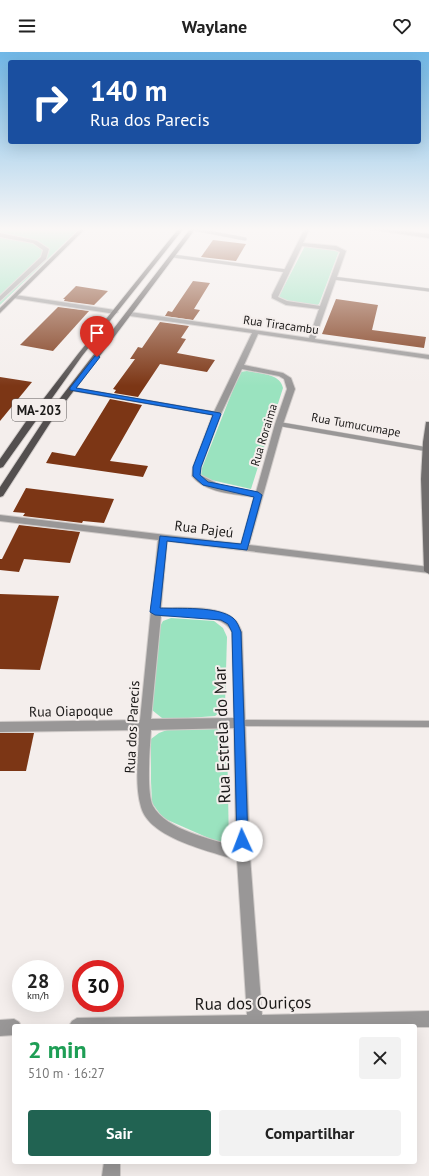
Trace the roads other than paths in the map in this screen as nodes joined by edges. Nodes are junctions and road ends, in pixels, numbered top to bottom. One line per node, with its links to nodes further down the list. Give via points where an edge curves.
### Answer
1 (20, 280): 13 (street)
2 (32, 280): 11 (main road)
3 (140, 280): 12 (main road, MA-203)
4 (152, 280): 10 (main road)
5 (154, 280): 10 (main road, MA-203)
6 (283, 280): 14 (street, via 275,298 286,303)
7 (332, 280): 14 (street)
8 (353, 280): 9 (lane)
9 (429, 290)
10 (145, 293): 17 (main road, MA-203)
11 (15, 297): 15 (main road); 16 (street)
12 (126, 298): 16 (main road, MA-203); 18 (main road, via 126,303 108,328)
13 (0, 299)
14 (322, 308): 20 (street)
15 (0, 311)
16 (115, 312): 28 (main road, MA-203, via 28,424)
17 (130, 314): 18 (main road, MA-203); 19 (street, Rua Tiracambu)
18 (116, 332): 23 (main road, MA-203)
19 (256, 332): 20 (street, Rua Tiracambu); 22 (street)
20 (311, 340): 21 (street, Rua Tiracambu)
21 (429, 357)
22 (239, 366): 24 (street); 25 (street, Rua Roraima, via 281,374 287,378 291,388)
23 (72, 389): 24 (lane); 29 (main road, MA-203, via 51,416)
24 (217, 414): 30 (street, via 196,476 213,486)
25 (279, 424): 27 (lane, Rua Tumucumape); 30 (street, Rua Roraima)
26 (429, 424): 27 (main road)
27 (427, 450): 34 (main road, via 424,498)
28 (0, 465)
29 (0, 494)
30 (258, 495): 33 (street, Rua Roraima)
31 (0, 518): 32 (street, Rua Pajeú)
32 (163, 538): 33 (street, Rua Pajeú); 35 (street, Rua dos Parecis)
33 (244, 548): 34 (street, Rua Pajeú)
34 (429, 571)
35 (155, 612): 36 (street, Rua Estrela do Mar, via 209,614 223,616 232,622 237,632); 38 (street, Rua dos Parecis)
36 (238, 723): 37 (lane); 38 (street, Rua Oiapoque); 40 (street, Rua Estrela do Mar)
37 (429, 724)
38 (145, 725): 39 (street, Rua Oiapoque); 40 (street, Rua dos Parecis, via 144,790 147,807 156,820 171,831)
39 (0, 727)
40 (243, 856): 42 (street, Rua Estrela do Mar)
41 (429, 1019): 42 (street, Rua dos Ouriços)
42 (255, 1022): 43 (street, Rua dos Ouriços)
43 (188, 1024)
44 (12, 1027): 45 (street)
45 (0, 1028)
46 (112, 1164): 47 (street)
47 (110, 1176)

